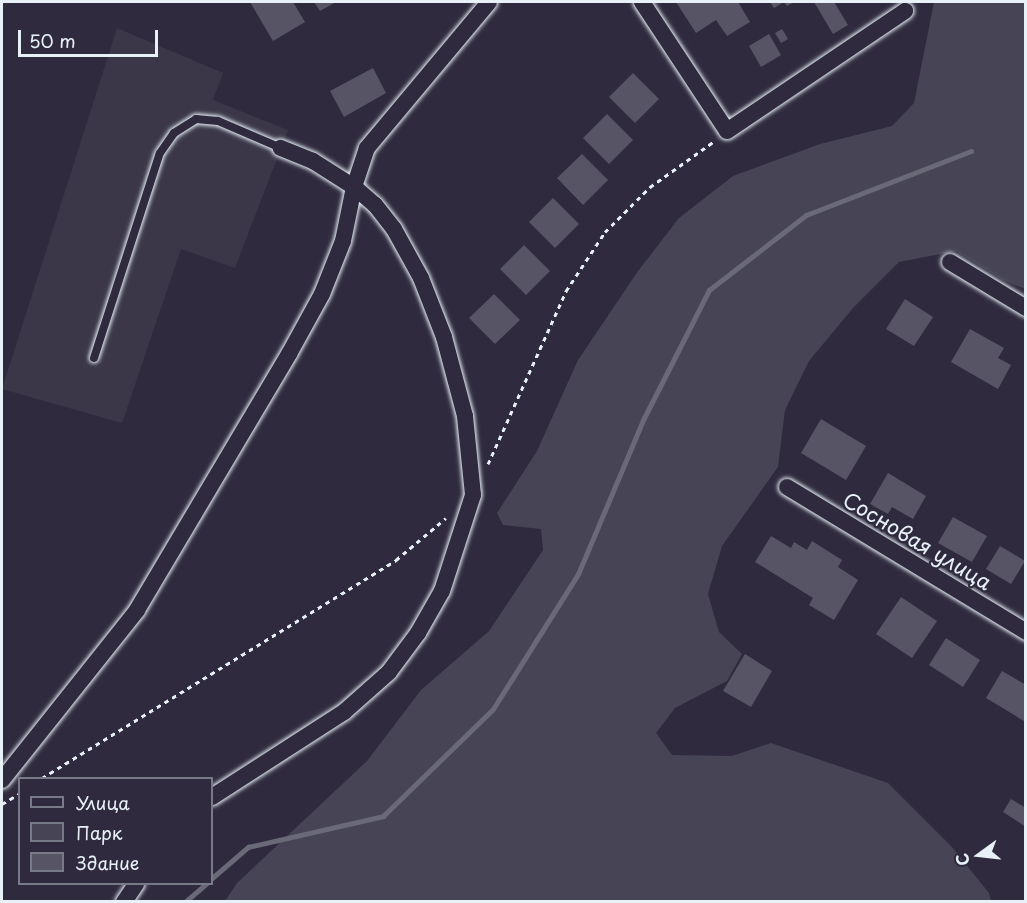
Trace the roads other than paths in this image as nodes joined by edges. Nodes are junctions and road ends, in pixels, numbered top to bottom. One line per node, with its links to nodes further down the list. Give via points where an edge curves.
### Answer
1 (489, 2): 5 (street, via 367,148)
2 (642, 2): 3 (street, via 727,131)
3 (905, 11)
4 (281, 148): 5 (street, via 313,161); 8 (lane, via 218,121 196,119 174,134 160,153)
5 (354, 186): 11 (street, via 343,241 322,294 283,364 137,610); 12 (street, via 393,229 421,278 444,337 465,416 473,495 442,591 389,672 344,712)
6 (950, 262): 7 (street)
7 (1026, 308)
8 (94, 358)
9 (787, 487): 10 (street, Сосновая улица)
10 (1026, 632)
11 (2, 780)
12 (213, 796)
13 (135, 885): 14 (street)
14 (124, 902)

